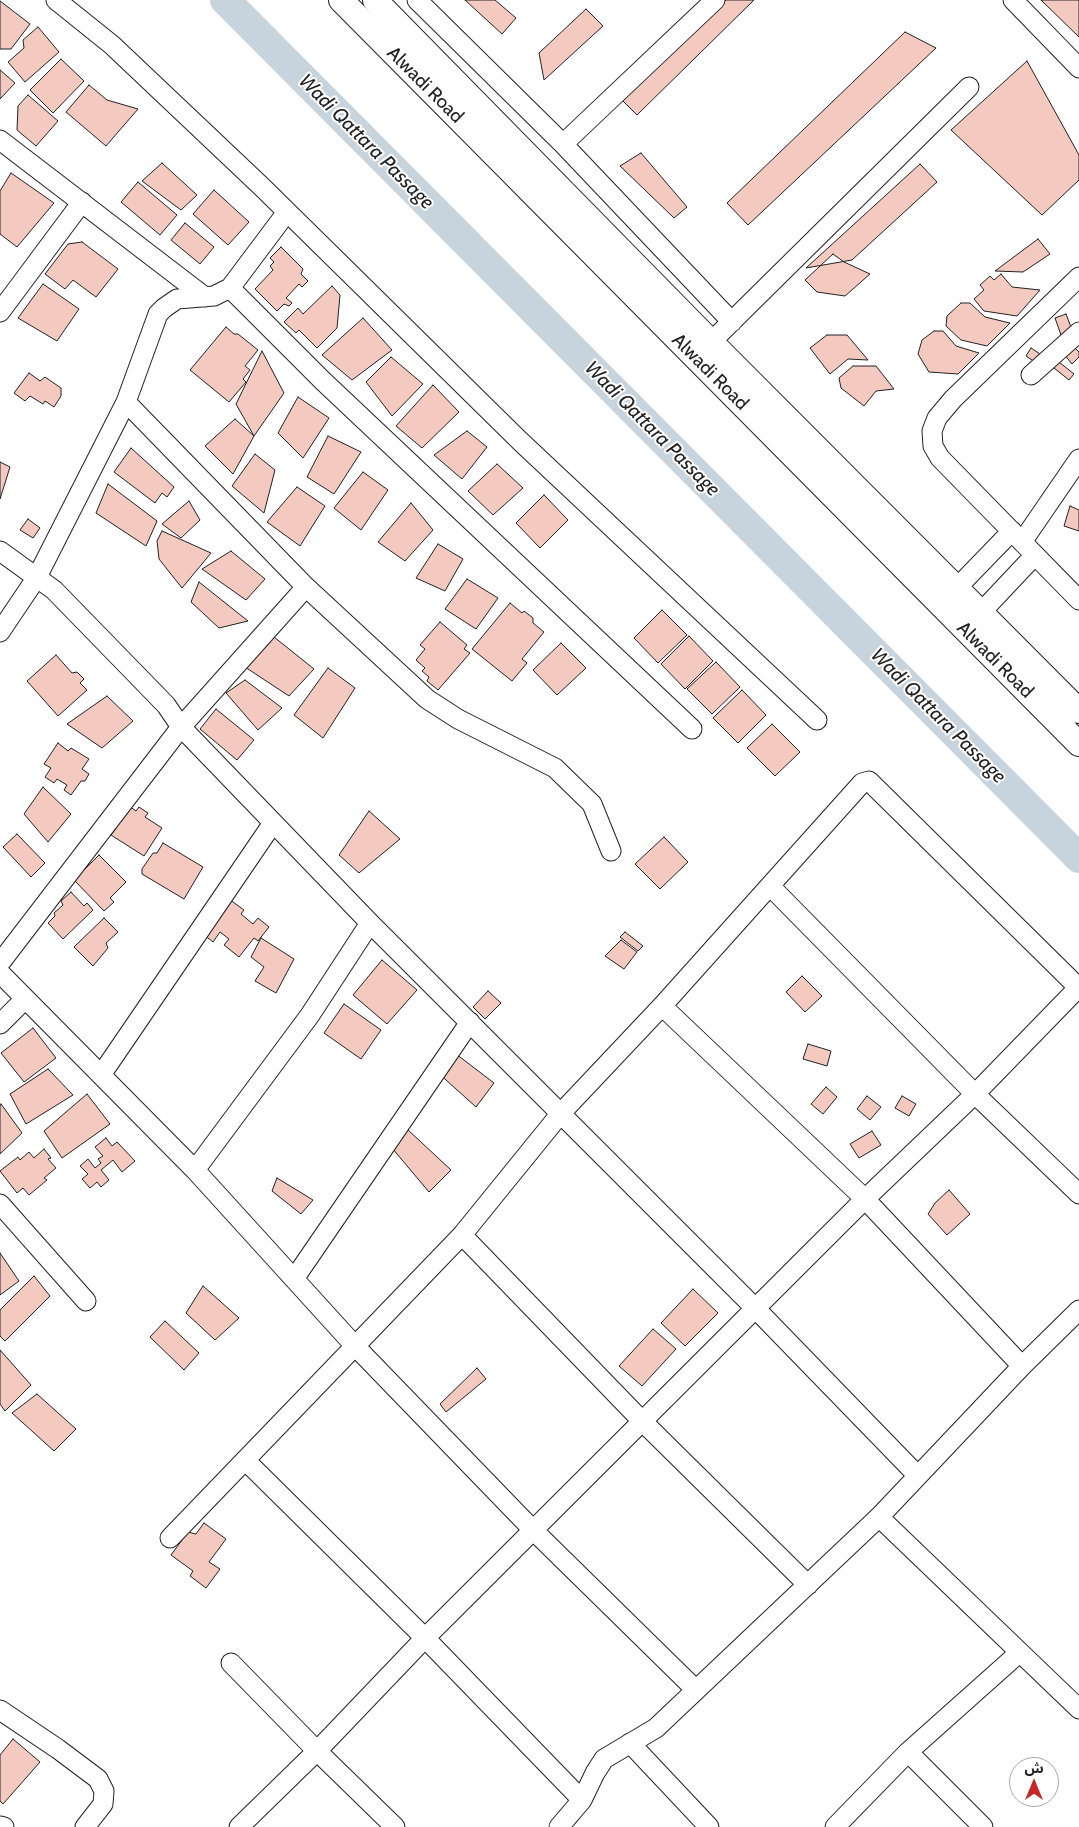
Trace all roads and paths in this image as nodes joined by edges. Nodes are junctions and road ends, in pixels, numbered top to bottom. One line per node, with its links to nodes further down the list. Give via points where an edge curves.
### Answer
1 (56, 0): 12 (street, via 112,45)
2 (341, 0): 27 (main road, Alwadi Road)
3 (417, 0): 10 (street)
4 (715, 0): 10 (street)
5 (1013, 0): 7 (street)
6 (382, 2): 19 (main road, Alwadi Road)
7 (1079, 68)
8 (969, 87): 17 (street)
9 (0, 140): 11 (street)
10 (563, 144): 17 (street)
11 (82, 202): 15 (street); 16 (street)
12 (287, 212): 14 (street); 33 (street, via 520,441)
13 (1076, 286): 23 (street, via 953,400 937,418 932,431 933,446 940,458)
14 (230, 288): 15 (street, via 214,296); 35 (street, via 323,381)
15 (205, 296): 21 (street, via 178,299 158,314)
16 (0, 312)
17 (732, 322): 19 (street)
18 (1079, 332): 20 (street)
19 (711, 342): 27 (main road, Alwadi Road)
20 (1031, 376)
21 (126, 402): 25 (street); 26 (street)
22 (1079, 459): 23 (street)
23 (1023, 542): 27 (street); 28 (street); 29 (street)
24 (0, 551): 25 (street)
25 (37, 577): 31 (street); 34 (street, via 54,590 166,705)
26 (306, 587): 34 (street); 38 (street, via 428,699 458,719 555,768 592,804)
27 (949, 596): 29 (main road, Alwadi Road); 30 (main road, Alwadi Road)
28 (1079, 600)
29 (982, 612): 30 (street); 32 (main road, Alwadi Road)
30 (966, 629): 36 (main road, Alwadi Road)
31 (0, 632)
32 (1079, 711)
33 (817, 720)
34 (181, 728): 37 (street); 41 (street)
35 (692, 729)
36 (1079, 744)
37 (273, 823): 40 (street); 48 (street)
38 (610, 851)
39 (770, 886): 43 (street, via 862,783 869,781); 45 (street); 49 (street)
40 (370, 923): 46 (street); 51 (street, via 310,1016)
41 (0, 963)
42 (0, 973): 44 (street)
43 (1079, 988): 49 (street)
44 (25, 999): 47 (street); 48 (street)
45 (662, 1006): 50 (street); 53 (street)
46 (470, 1022): 50 (street); 56 (street)
47 (0, 1024)
48 (101, 1075): 51 (street)
49 (975, 1094): 52 (street); 53 (street)
50 (561, 1113): 55 (street); 58 (street)
51 (195, 1170): 56 (street)
52 (1079, 1194)
53 (865, 1200): 58 (street); 61 (street)
54 (0, 1204): 57 (street)
55 (462, 1235): 60 (street); 62 (street)
56 (294, 1279): 60 (street)
57 (86, 1301)
58 (756, 1309): 62 (street); 64 (street)
59 (1079, 1310): 61 (street)
60 (355, 1346): 63 (street); 66 (street)
61 (1022, 1366): 64 (street)
62 (642, 1421): 66 (street); 68 (street)
63 (245, 1460): 67 (street); 69 (street)
64 (918, 1476): 65 (street)
65 (879, 1517): 68 (street); 70 (street)
66 (533, 1530): 69 (street); 72 (street)
67 (170, 1538)
68 (808, 1585): 72 (street)
69 (425, 1638): 76 (street); 78 (street)
70 (1019, 1653): 73 (street); 77 (street)
71 (231, 1663): 76 (street)
72 (696, 1690): 75 (street, via 656,1728)
73 (1079, 1709)
74 (0, 1710): 81 (street, via 98,1779 104,1791 103,1804)
75 (630, 1743): 78 (street, via 604,1759); 85 (street)
76 (316, 1751): 82 (street); 83 (street)
77 (908, 1752): 86 (street); 87 (street)
78 (582, 1800): 84 (street)
79 (0, 1826): 80 (street)
80 (4, 1827)
81 (85, 1827)
82 (239, 1827)
83 (395, 1827)
84 (559, 1827)
85 (709, 1827)
86 (835, 1827)
87 (983, 1827)

